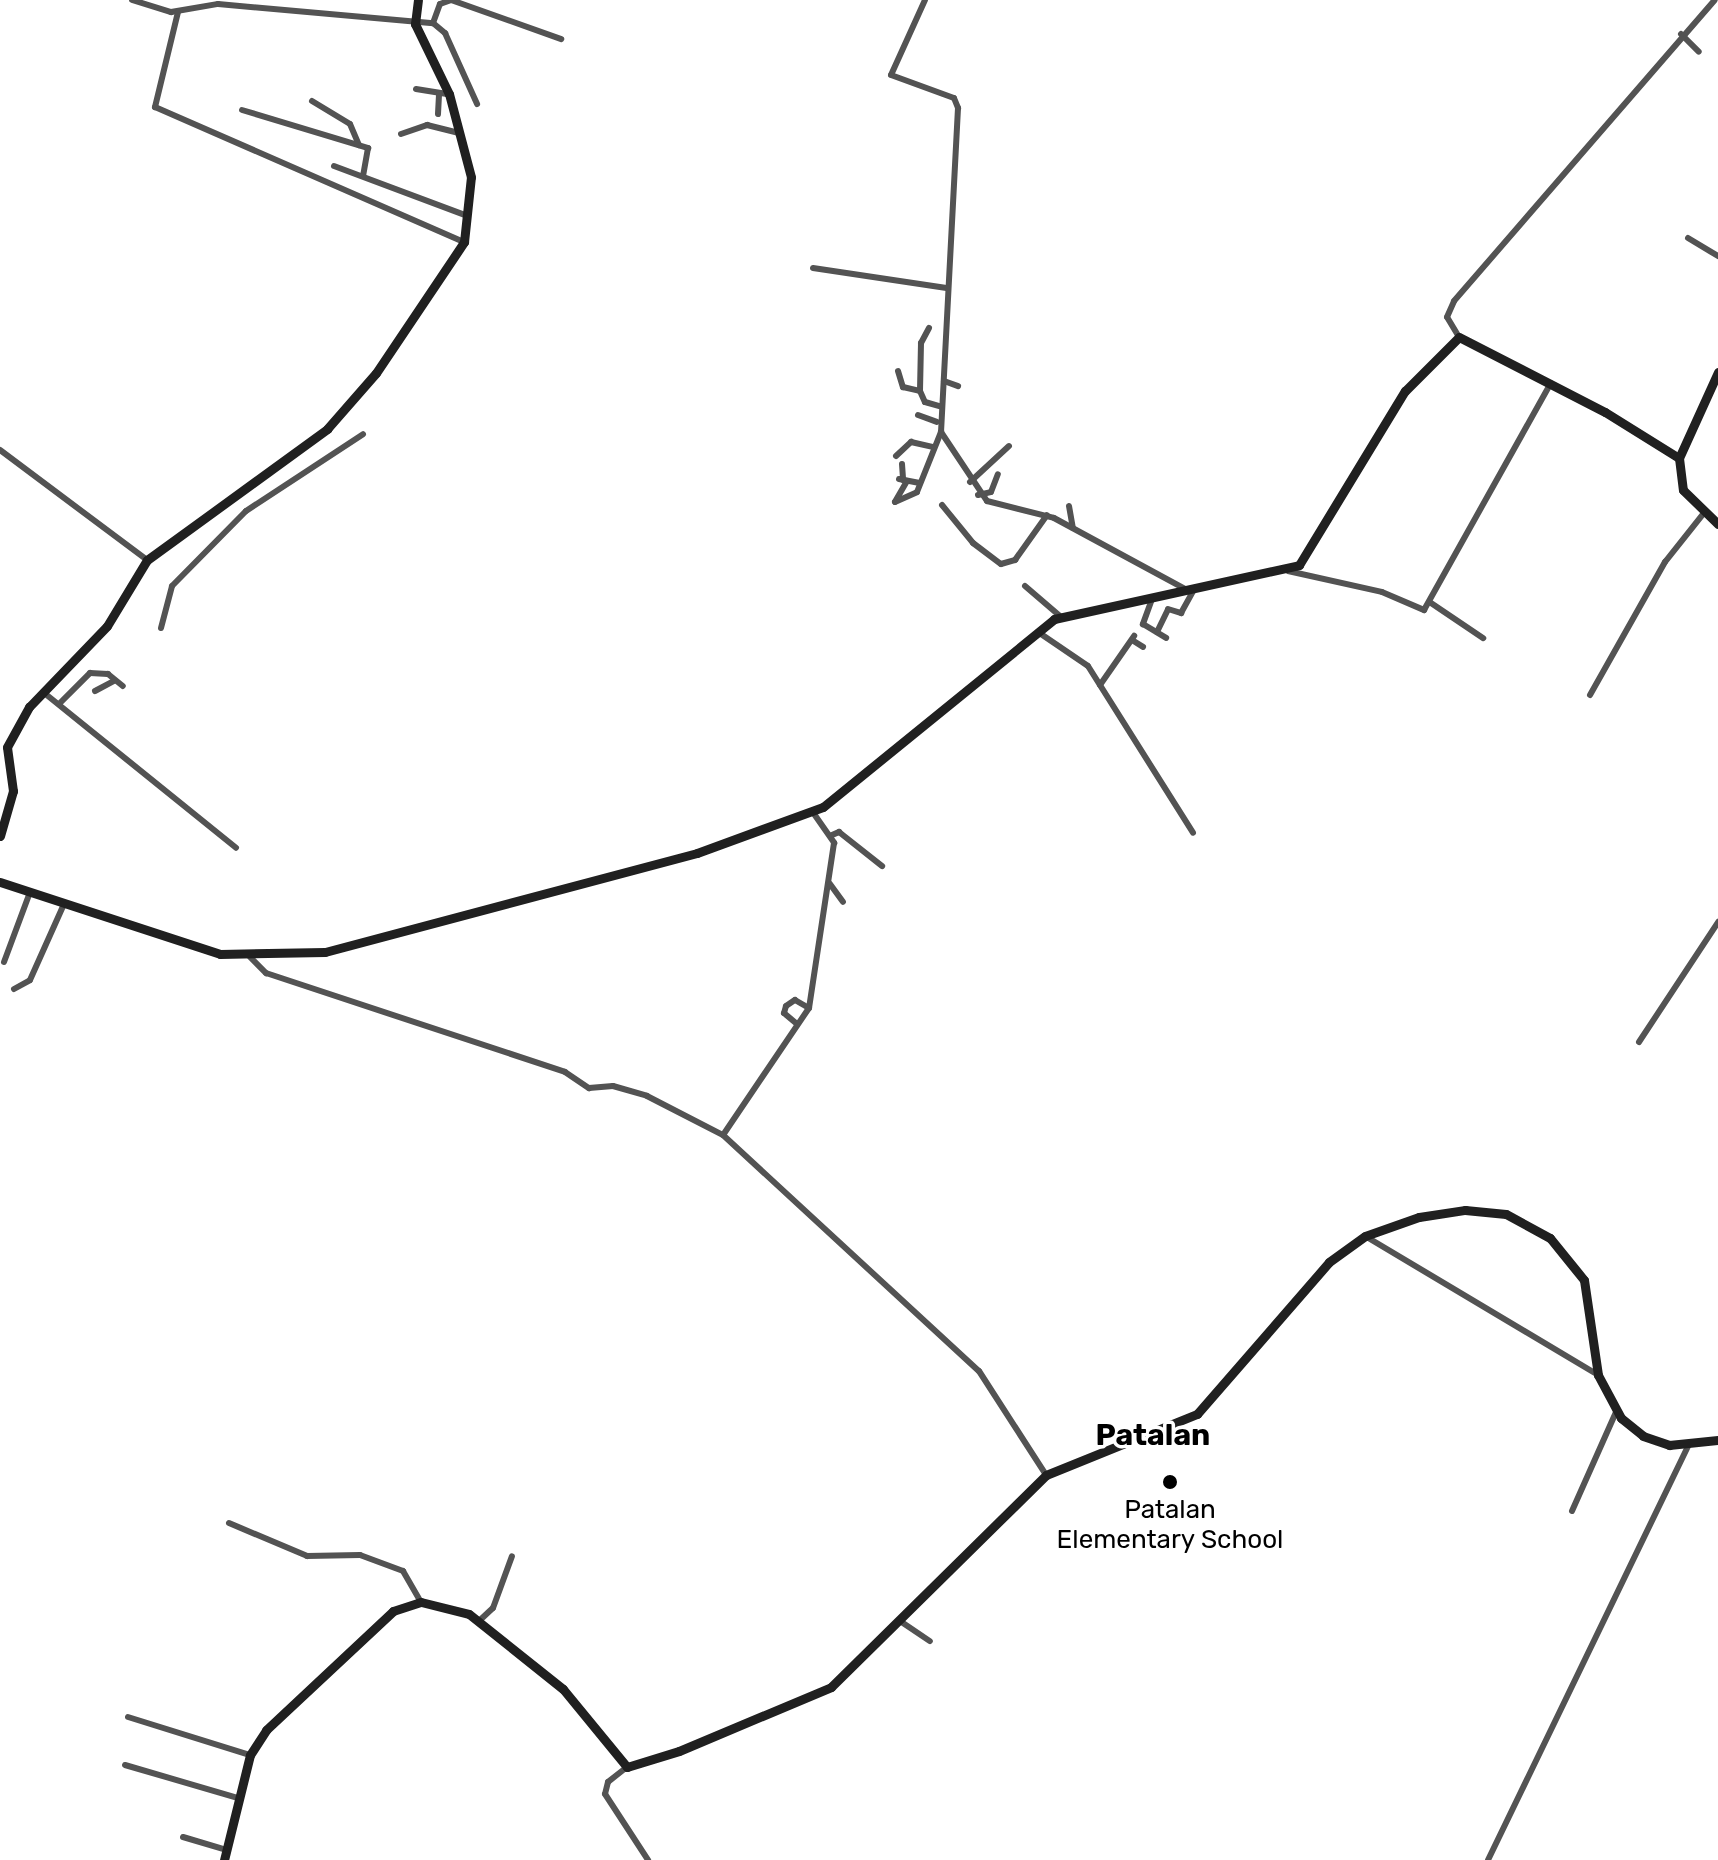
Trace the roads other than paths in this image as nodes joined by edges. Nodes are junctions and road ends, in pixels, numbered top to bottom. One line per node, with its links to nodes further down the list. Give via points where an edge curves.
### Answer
1 (132, 0): 5 (street)
2 (418, 0): 7 (street)
3 (925, 0): 27 (street, via 891,75 958,103)
4 (1715, 0): 8 (street)
5 (178, 12): 7 (street, via 218,4); 24 (street, via 155,107)
6 (433, 23): 7 (street); 9 (street, via 440,4 451,0); 14 (street, via 445,33)
7 (415, 24): 12 (street)
8 (1681, 34): 10 (street); 29 (street, via 1454,301 1447,317)
9 (561, 39)
10 (1699, 52)
11 (416, 89): 12 (street)
12 (444, 94): 16 (street); 17 (street)
13 (312, 101): 19 (street, via 350,124)
14 (477, 104)
15 (242, 110): 19 (street)
16 (438, 114)
17 (459, 133): 18 (street, via 427,125); 22 (street, via 471,177)
18 (401, 134)
19 (359, 145): 21 (street, via 372,151)
20 (334, 166): 21 (street)
21 (363, 176): 22 (street)
22 (468, 216): 24 (street)
23 (1688, 238): 25 (street)
24 (464, 242): 52 (street, via 376,373 327,429)
25 (1718, 256)
26 (813, 268): 27 (street)
27 (947, 288): 32 (street)
28 (929, 328): 35 (street, via 921,343)
29 (1459, 337): 33 (street); 61 (street, via 1405,391 1313,550)
30 (898, 371): 35 (street, via 903,387)
31 (1718, 372): 45 (street)
32 (944, 381): 34 (street); 36 (street)
33 (1551, 383): 45 (street); 65 (street)
34 (958, 386)
35 (920, 391): 36 (street, via 925,402)
36 (939, 406): 38 (street)
37 (918, 415): 38 (street)
38 (937, 422): 39 (street)
39 (941, 432): 42 (street); 49 (street)
40 (363, 434): 55 (street)
41 (1009, 446): 49 (street)
42 (932, 447): 44 (street, via 911,442); 50 (street)
43 (0, 450): 60 (street)
44 (896, 456)
45 (1679, 458): 56 (street, via 1683,490)
46 (902, 464): 48 (street)
47 (998, 474): 51 (street, via 991,492)
48 (903, 480): 50 (street); 50 (street, via 895,502 913,497)
49 (970, 482): 51 (street)
50 (920, 483)
51 (978, 495): 57 (street)
52 (232, 496): 55 (street); 60 (street)
53 (942, 505): 57 (street, via 973,543 1001,564 1015,560)
54 (1069, 506): 59 (street)
55 (245, 510): 67 (street, via 172,586)
56 (1704, 513): 58 (street); 78 (street, via 1670,555)
57 (1047, 515): 59 (street)
58 (1718, 524)
59 (1073, 528): 63 (street)
60 (147, 560): 77 (street, via 107,626)
61 (1288, 571): 63 (street); 65 (street, via 1382,592 1421,612)
62 (1025, 586): 66 (street)
63 (1191, 589): 64 (street); 69 (street, via 1181,613 1168,609)
64 (1152, 599): 66 (street, via 1117,601); 69 (street, via 1142,623)
65 (1431, 603): 71 (street)
66 (1061, 617): 68 (street)
67 (161, 628)
68 (1038, 632): 74 (street, via 1088,666); 80 (street)
69 (1157, 632): 70 (street)
70 (1166, 638)
71 (1483, 638)
72 (1143, 647): 74 (street, via 1133,638)
73 (114, 681): 75 (street); 76 (street); 79 (street, via 108,674 90,673)
74 (1100, 685): 81 (street)
75 (123, 686)
76 (95, 691)
77 (43, 692): 79 (street); 83 (street, via 7,747 13,791)
78 (1590, 695)
79 (59, 704): 84 (street)
80 (812, 811): 82 (street); 92 (street, via 697,853 485,913 325,952)
81 (1193, 833)
82 (832, 835): 85 (street, via 839,832); 87 (street)
83 (0, 836)
84 (236, 848)
85 (882, 866)
86 (0, 882): 88 (street)
87 (830, 884): 89 (street); 95 (street)
88 (30, 892): 90 (street); 93 (street)
89 (843, 902)
90 (64, 904): 92 (street, via 170,941); 94 (street, via 30,980)
91 (1718, 922): 97 (street)
92 (250, 957): 98 (street, via 266,973 565,1072 589,1088 613,1086 647,1096)
93 (4, 962)
94 (14, 989)
95 (809, 1008): 96 (street); 96 (street, via 795,1000 786,1006 786,1017)
96 (797, 1024): 98 (street)
97 (1639, 1042)
98 (723, 1135): 104 (street, via 979,1371)
99 (1365, 1236): 100 (street); 100 (street, via 1438,1212 1494,1212 1528,1224 1564,1251 1584,1280); 104 (street, via 1301,1289 1206,1408)
100 (1598, 1375): 101 (street)
101 (1616, 1412): 103 (street, via 1643,1436); 105 (street)
102 (1718, 1440): 103 (street)
103 (1688, 1447): 120 (street)
104 (1046, 1475): 110 (street)
105 (1572, 1511)
106 (229, 1523): 108 (street, via 307,1556 360,1555 403,1571)
107 (512, 1556): 109 (street, via 493,1608)
108 (421, 1602): 109 (street, via 461,1609); 113 (street, via 367,1630 287,1706)
109 (479, 1621): 115 (street, via 563,1689)
110 (900, 1621): 111 (street); 115 (street, via 823,1691)
111 (930, 1641)
112 (128, 1717): 113 (street)
113 (250, 1755): 116 (street)
114 (125, 1765): 116 (street)
115 (627, 1767): 119 (street, via 608,1782 606,1800)
116 (238, 1798): 118 (street)
117 (183, 1837): 118 (street)
118 (226, 1855)
119 (648, 1860)
120 (1488, 1860)

